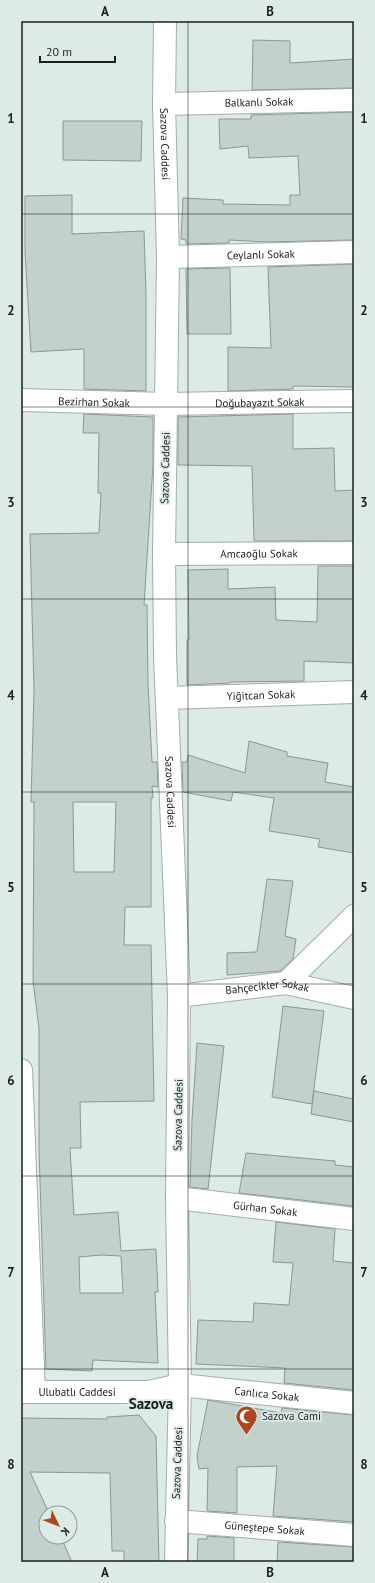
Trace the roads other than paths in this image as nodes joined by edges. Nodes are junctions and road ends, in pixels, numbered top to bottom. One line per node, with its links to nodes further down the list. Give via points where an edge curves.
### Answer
1 (165, 21): 3 (street, Sazova Caddesi)
2 (354, 100): 3 (street, Balkanlı Sokak)
3 (164, 104): 5 (street, Sazova Caddesi)
4 (354, 252): 5 (street, Ceylanlı Sokak)
5 (168, 257): 8 (street, Sazova Caddesi)
6 (21, 400): 8 (street, Bezirhan Sokak)
7 (354, 401): 8 (street, Doğubayazıt Sokak)
8 (166, 404): 10 (street, Sazova Caddesi)
9 (354, 553): 10 (street, Amcaoğlu Sokak)
10 (164, 554): 12 (street, Sazova Caddesi)
11 (354, 692): 12 (street, Yiğitcan Sokak)
12 (167, 698): 15 (street, Sazova Caddesi)
13 (354, 916): 14 (street)
14 (286, 983): 15 (street, Bahçecikler Sokak); 16 (street, Bahçecikler Sokak)
15 (179, 996): 18 (street, Sazova Caddesi)
16 (354, 998)
17 (21, 1070): 21 (street)
18 (177, 1198): 19 (street, Gürhan Sokak); 20 (street, Sazova Caddesi)
19 (354, 1219)
20 (180, 1384): 21 (street, Ulubatlı Caddesi, via 148,1392); 22 (street, Canlıca Sokak); 23 (street, Sazova Caddesi)
21 (28, 1392)
22 (354, 1403)
23 (176, 1521): 24 (street, Güneştepe Sokak); 25 (street, Sazova Caddesi)
24 (354, 1535)
25 (176, 1562)

